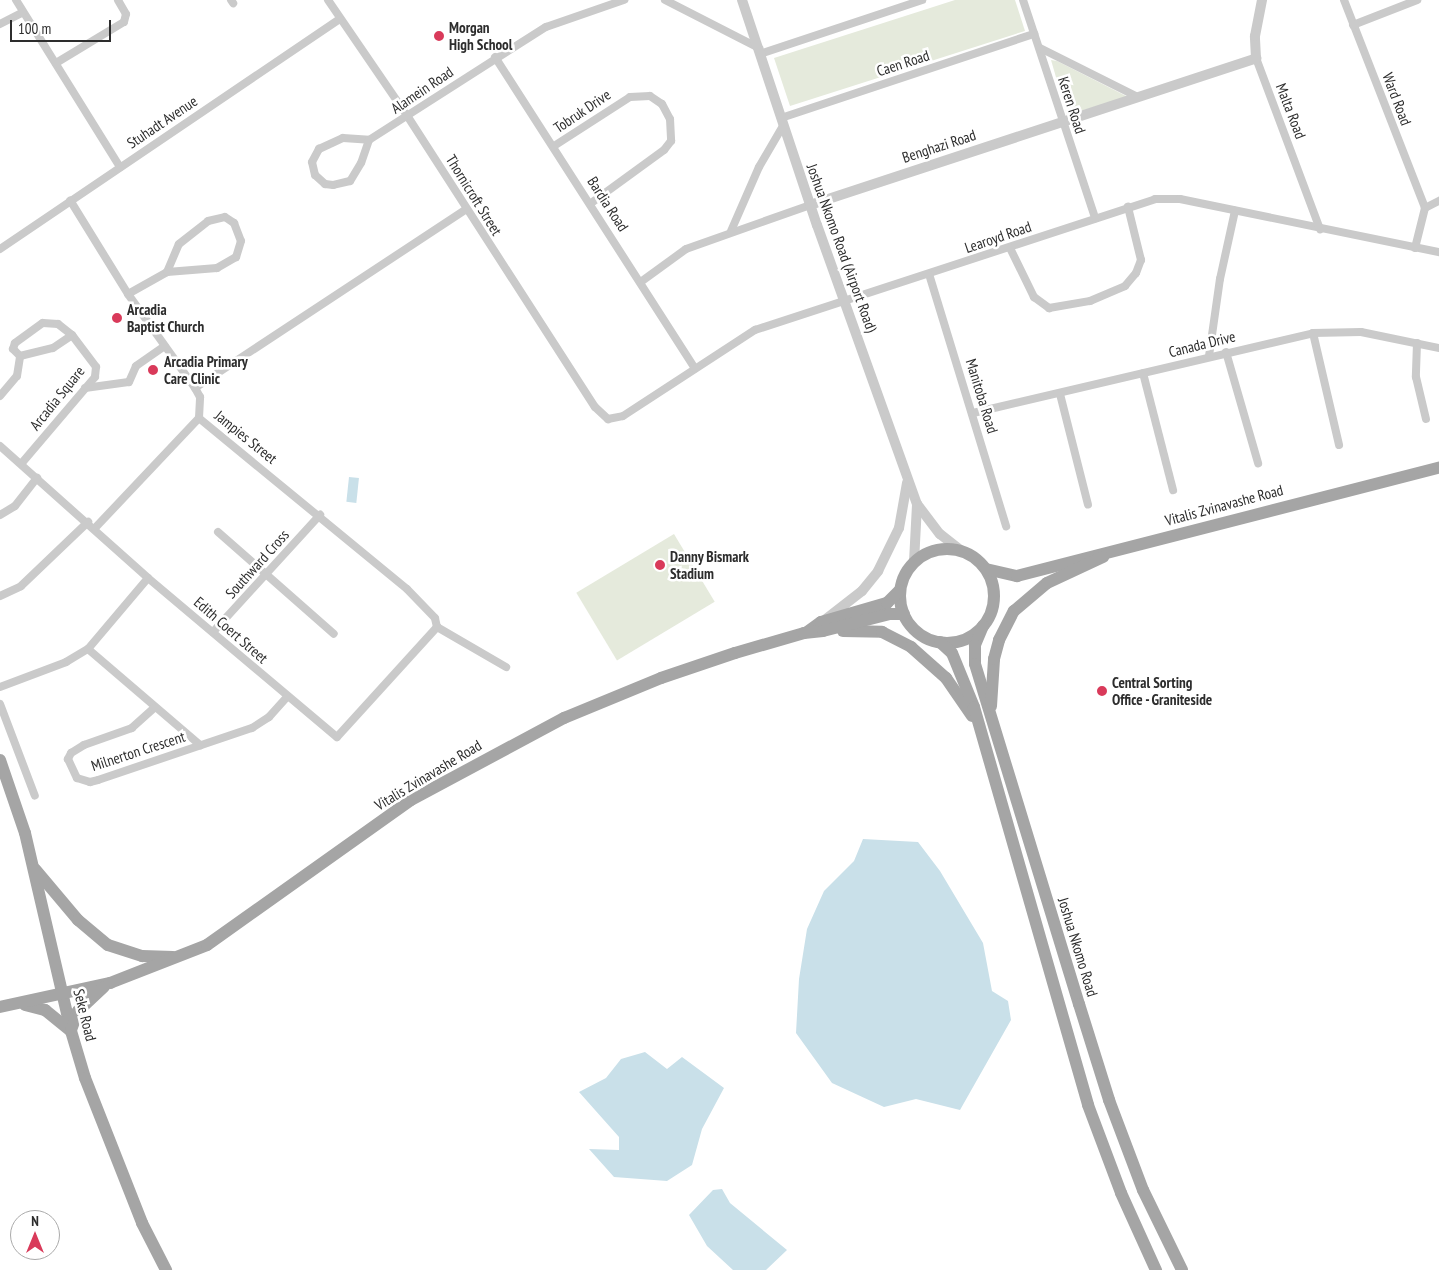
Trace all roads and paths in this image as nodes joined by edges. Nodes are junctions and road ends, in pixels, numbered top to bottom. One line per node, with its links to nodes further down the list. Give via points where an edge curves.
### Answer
1 (16, 0): 12 (street)
2 (118, 0): 21 (street, via 126,14 124,22)
3 (328, 0): 13 (street, Thornicroft Street)
4 (624, 0): 19 (street, Alamein Road, via 551,24)
5 (665, 0): 18 (street)
6 (742, 0): 18 (street, Joshua Nkomo Road (Airport Road))
7 (922, 0): 18 (street)
8 (1023, 0): 16 (street, Keren Road)
9 (1262, 0): 20 (street, Malta Road, via 1255,36)
10 (1344, 0): 15 (street, Ward Road)
11 (1417, 0): 15 (street)
12 (22, 13): 14 (street); 21 (street)
13 (340, 20): 23 (street, Thornicroft Street); 28 (street, Stuhadt Avenue)
14 (0, 24)
15 (1353, 25): 34 (street, Ward Road)
16 (1034, 34): 17 (street, Keren Road); 25 (street, Caen Road)
17 (1040, 48): 22 (street); 24 (street, Keren Road)
18 (759, 51): 25 (street, Joshua Nkomo Road (Airport Road))
19 (495, 57): 23 (street, Alamein Road); 27 (street, Bardia Road)
20 (1256, 58): 22 (street, Benghazi Road); 38 (street, Malta Road)
21 (56, 63): 28 (street)
22 (1138, 97): 24 (street, Benghazi Road)
23 (408, 117): 26 (street, Alamein Road); 35 (street, Thornicroft Street)
24 (1062, 121): 32 (street, Benghazi Road); 37 (street, Keren Road)
25 (782, 122): 32 (street, Joshua Nkomo Road (Airport Road)); 39 (street)
26 (369, 140): 26 (street, via 361,163 350,180 333,186 315,175 312,162 319,149 343,138)
27 (554, 146): 31 (street, Bardia Road); 31 (street, Tobruk Drive, via 630,97 650,96 662,104 670,119 671,140 664,150)
28 (120, 167): 29 (street, Stuhadt Avenue)
29 (70, 200): 42 (street, Stuhadt Avenue); 47 (street, Jampies Street)
30 (1439, 201): 34 (street)
31 (591, 203): 46 (street, Bardia Road)
32 (810, 205): 39 (street, Benghazi Road); 48 (street, Joshua Nkomo Road (Airport Road))
33 (1128, 207): 36 (street, Learoyd Road, via 1163,198); 37 (street, Learoyd Road); 40 (street, via 1141,260 1136,273 1126,286 1090,301 1049,308 1034,297)
34 (1425, 208): 41 (street)
35 (466, 209): 60 (street); 63 (street, Thornicroft Street)
36 (1235, 211): 38 (street, Learoyd Road); 56 (street, via 1220,279)
37 (1095, 218): 40 (street, Learoyd Road)
38 (1320, 230): 41 (street, Learoyd Road)
39 (731, 232): 46 (street, Benghazi Road, via 686,249)
40 (1010, 248): 45 (street, Learoyd Road)
41 (1415, 248): 43 (street, Learoyd Road)
42 (0, 249)
43 (1439, 252)
44 (167, 272): 44 (street, via 174,254 188,234 217,218 225,217 234,223 241,241 236,257 217,268); 47 (street)
45 (928, 274): 48 (street, Learoyd Road); 64 (street, Manitoba Road)
46 (642, 281): 57 (street, Bardia Road)
47 (128, 294): 52 (street, Jampies Street)
48 (844, 301): 57 (street, Learoyd Road, via 755,330); 73 (street, Joshua Nkomo Road (Airport Road))
49 (1313, 333): 51 (street, Canada Drive, via 1361,332); 54 (street, Canada Drive); 67 (street)
50 (72, 335): 55 (street, via 48,350); 55 (street, via 58,324 43,323 15,343 13,349); 59 (street, Arcadia Square, via 96,367 95,377)
51 (1417, 343): 53 (street, Canada Drive); 66 (street, via 1416,377)
52 (165, 346): 59 (street, via 136,366 129,382); 60 (street, Jampies Street)
53 (1439, 348)
54 (1226, 352): 56 (street, Canada Drive); 69 (street)
55 (20, 356): 62 (street, via 17,376)
56 (1209, 356): 58 (street, Canada Drive)
57 (695, 368): 63 (street, Learoyd Road, via 616,419 608,419)
58 (1144, 373): 61 (street, Canada Drive); 74 (street)
59 (85, 388): 70 (street, Arcadia Square)
60 (195, 388): 65 (street, Jampies Street, via 200,397)
61 (1060, 394): 64 (street, Canada Drive); 76 (street)
62 (0, 396)
63 (595, 407)
64 (973, 413): 80 (street, Manitoba Road)
65 (199, 418): 78 (street, Jampies Street); 81 (street)
66 (1426, 419)
67 (1340, 445)
68 (0, 446): 70 (street, Edith Coert Street)
69 (1258, 463)
70 (21, 464): 72 (street, Edith Coert Street)
71 (1439, 468): 84 (main road, Vitalis Zvinavashe Road)
72 (37, 478): 77 (street, via 15,506); 79 (street, Edith Coert Street)
73 (908, 479): 75 (street, Joshua Nkomo Road (Airport Road)); 95 (street, via 899,528 878,571 862,591)
74 (1173, 490)
75 (917, 504): 83 (street, via 940,534); 85 (street)
76 (1088, 505)
77 (0, 515)
78 (320, 515): 87 (street, Southward Cross); 96 (street, Jampies Street, via 407,590 435,618)
79 (88, 522): 81 (street, Edith Coert Street); 91 (street, via 21,586)
80 (1006, 526)
81 (95, 528): 89 (street, Edith Coert Street)
82 (218, 532): 87 (street)
83 (963, 552): 85 (main road, via 937,550); 86 (main road)
84 (1109, 552): 88 (main road, Vitalis Zvinavashe Road); 106 (main road, via 1089,566 1047,583 1014,611 999,640 994,659)
85 (914, 562): 90 (main road)
86 (986, 569): 88 (main road, Vitalis Zvinavashe Road); 92 (main road)
87 (266, 575): 97 (street, Southward Cross); 98 (street)
88 (1017, 576): 92 (main road, Vitalis Zvinavashe Road)
89 (148, 578): 97 (street, Edith Coert Street); 100 (street)
90 (900, 590): 93 (main road); 95 (main road, Vitalis Zvinavashe Road, via 887,603)
91 (0, 596)
92 (994, 597): 94 (main road)
93 (904, 614): 95 (main road, Vitalis Zvinavashe Road); 99 (main road, via 918,633)
94 (983, 626): 99 (main road, via 964,639); 106 (main road, Joshua Nkomo Road, via 974,653)
95 (822, 627): 107 (main road, via 870,630 898,639 946,678); 112 (main road, Vitalis Zvinavashe Road, via 661,678 564,718 411,800 207,945)
96 (436, 629): 101 (street); 103 (street, Edith Coert Street, via 340,736 327,730)
97 (214, 632): 103 (street, Edith Coert Street)
98 (334, 634)
99 (940, 642): 107 (main road, via 952,653 963,674)
100 (88, 650): 102 (street, via 66,662); 105 (street)
101 (506, 667)
102 (0, 687)
103 (287, 696): 108 (street, Milnerton Crescent, via 269,717 252,728)
104 (0, 704): 110 (street)
105 (154, 708): 108 (street); 108 (street, Milnerton Crescent, via 132,728 70,753 68,759 77,778 98,780)
106 (991, 715): 120 (main road, Joshua Nkomo Road, via 1109,1100 1143,1190)
107 (979, 726): 119 (main road, via 1088,1106 1121,1193)
108 (200, 745)
109 (0, 760): 111 (main road, Seke Road)
110 (34, 796)
111 (35, 869): 112 (main road, via 78,920 108,945 142,956); 114 (main road, Seke Road)
112 (181, 956): 113 (main road, Vitalis Zvinavashe Road)
113 (110, 983): 114 (main road, Vitalis Zvinavashe Road); 117 (main road, via 84,1004)
114 (63, 996): 115 (main road, Vitalis Zvinavashe Road); 117 (main road, Seke Road)
115 (20, 1003): 116 (main road, Vitalis Zvinavashe Road); 117 (main road, via 45,1010)
116 (0, 1006)
117 (71, 1031): 118 (main road, Seke Road, via 116,1160)
118 (166, 1270)
119 (1156, 1270)
120 (1182, 1270)

